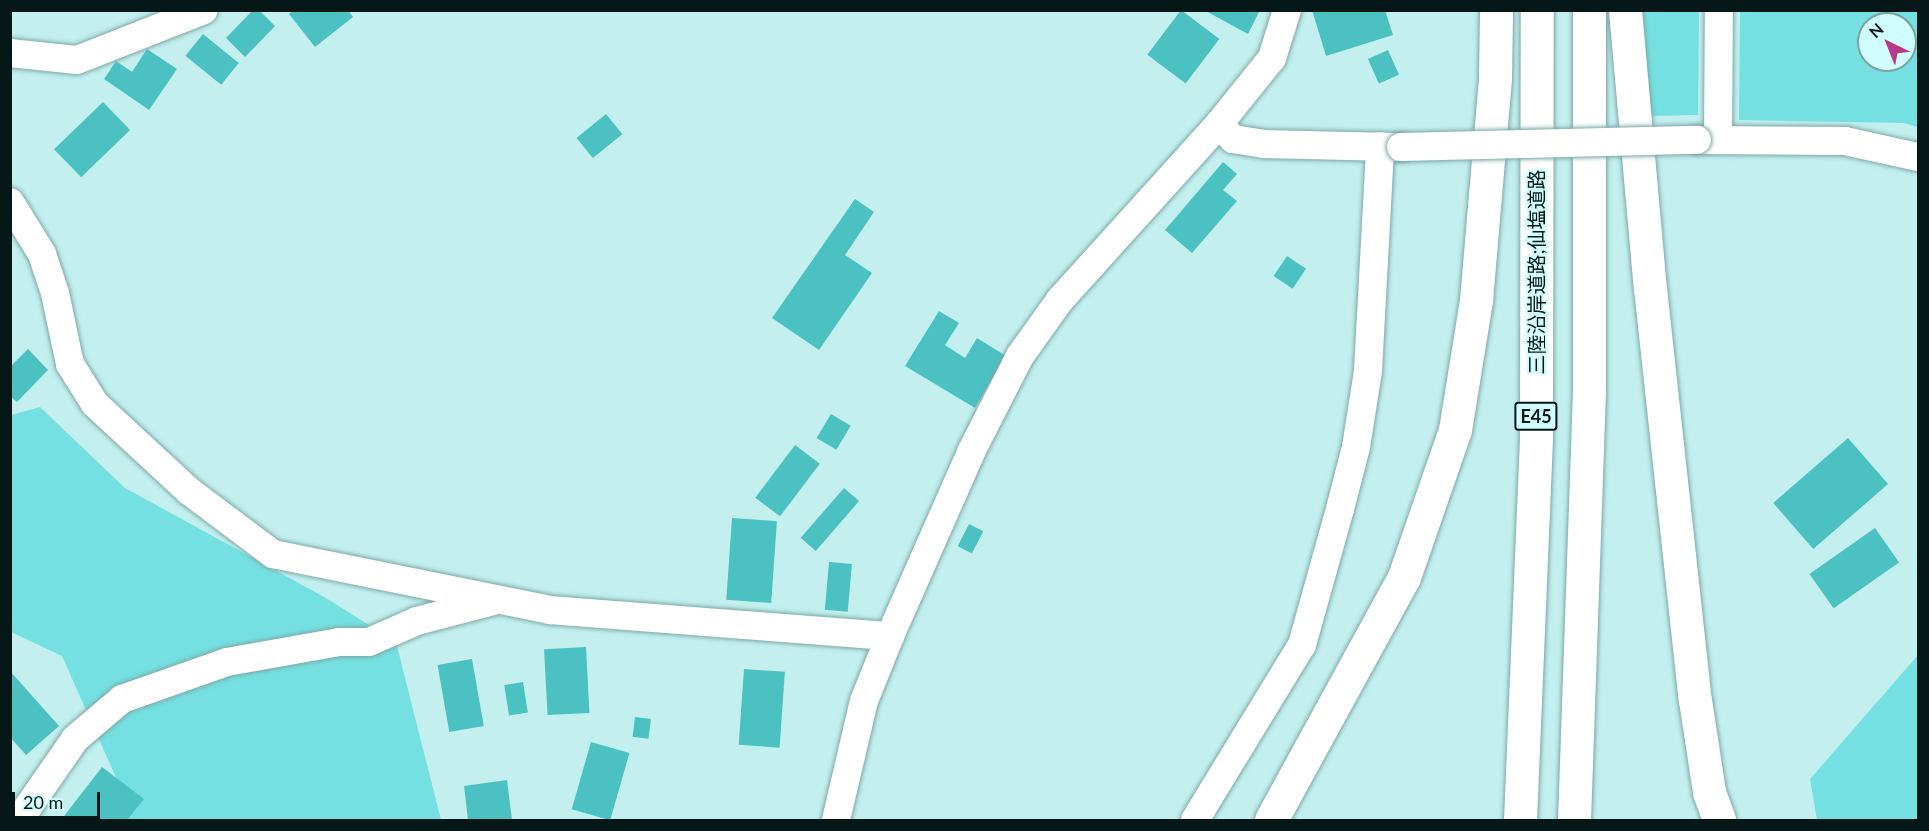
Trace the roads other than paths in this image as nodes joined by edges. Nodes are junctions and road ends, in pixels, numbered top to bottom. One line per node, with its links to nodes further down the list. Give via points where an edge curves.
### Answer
1 (204, 10): 8 (street, via 77,60)
2 (1287, 10): 9 (street, via 1272,58)
3 (1496, 10): 19 (highway, via 1495,76 1476,300 1455,430 1404,577)
4 (1537, 10): 20 (highway, 三陸沿岸道路;仙塩道路 / E45, via 1536,435)
5 (1589, 10): 21 (highway, E45, via 1589,392)
6 (1625, 10): 22 (highway, via 1650,288 1695,700 1709,792)
7 (1719, 10): 10 (street)
8 (10, 53)
9 (1219, 124): 11 (street, via 1233,139 1264,144); 15 (street, via 1060,300 1020,357 971,452)
10 (1707, 139): 11 (street, bridge); 12 (street, via 1845,141)
11 (1391, 147): 18 (street, via 1368,371 1356,447 1302,645)
12 (1918, 157)
13 (10, 201): 14 (street, via 42,254 70,364 76,374 95,404 189,491 273,554)
14 (498, 600): 15 (street, via 550,610); 16 (street, via 417,621 369,642 339,642 227,662 122,699 75,739)
15 (890, 636): 17 (street, via 864,701)
16 (19, 820)
17 (836, 820)
18 (1195, 820)
19 (1271, 820)
20 (1520, 820)
21 (1574, 820)
22 (1719, 820)

